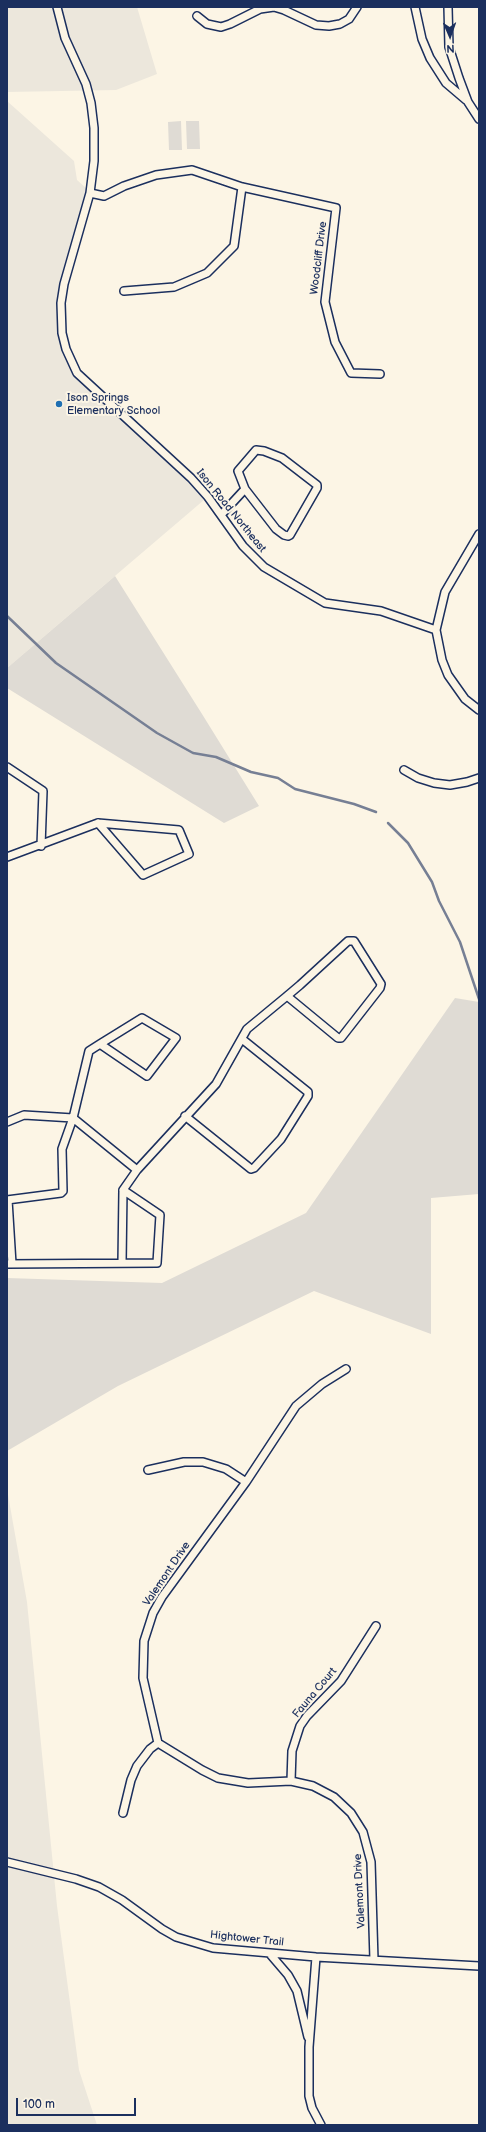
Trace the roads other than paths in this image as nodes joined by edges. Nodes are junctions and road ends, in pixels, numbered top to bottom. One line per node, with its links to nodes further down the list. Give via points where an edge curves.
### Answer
1 (57, 7): 9 (street, Ison Road Northeast, via 65,38 86,84 91,103 94,162)
2 (357, 7): 5 (street, via 349,19 330,26 316,25 274,7 260,9 221,26 207,24)
3 (415, 7): 6 (street, via 422,39 434,65 446,83)
4 (448, 7): 6 (street, via 449,47)
5 (197, 16)
6 (468, 102): 7 (street)
7 (479, 120)
8 (242, 187): 9 (street, Woodcliff Drive, via 192,170 156,175 104,196); 10 (street, via 234,246 207,273 174,287); 11 (street, Woodcliff Drive, via 336,208 325,302 335,342 351,373)
9 (90, 194): 13 (street, Ison Road Northeast, via 61,303 62,333 72,364 84,381 191,478)
10 (124, 291)
11 (380, 374)
12 (245, 489): 12 (street, via 276,529 288,536 317,485 282,458 256,450 238,471); 13 (street)
13 (221, 515): 15 (street, Ison Road Northeast, via 242,546 264,567 325,603 381,611)
14 (479, 534): 15 (street, via 445,592)
15 (436, 630): 16 (street, via 448,675 465,699)
16 (479, 710)
17 (7, 767): 21 (street, via 43,791)
18 (404, 770): 19 (street, via 418,778 450,785)
19 (479, 778)
20 (98, 823): 20 (street, via 143,875 189,854 179,830); 21 (street)
21 (41, 846): 22 (street)
22 (7, 857)
23 (287, 996): 23 (street, via 348,941 354,941 381,984 341,1038); 24 (street, via 247,1030)
24 (242, 1038): 26 (street, via 216,1084); 26 (street, via 308,1092 281,1139 251,1169)
25 (100, 1044): 25 (street, via 142,1018 176,1038 147,1076); 27 (street, via 89,1051)
26 (185, 1116): 29 (street)
27 (72, 1118): 28 (street, via 24,1115); 29 (street); 31 (street, via 62,1149 63,1191)
28 (7, 1122)
29 (137, 1170): 30 (street)
30 (124, 1190): 32 (street); 32 (street, via 160,1215 157,1262)
31 (8, 1200): 33 (street)
32 (122, 1263): 33 (street)
33 (9, 1264)
34 (346, 1369): 36 (street, Valemont Drive, via 322,1384 296,1406)
35 (148, 1470): 36 (street, via 184,1462 203,1462 226,1468)
36 (246, 1482): 38 (street, Valemont Drive, via 162,1597 147,1628 142,1653 143,1678)
37 (376, 1626): 39 (street, Fauna Court, via 341,1681 300,1726 292,1751)
38 (158, 1743): 39 (street, Valemont Drive, via 218,1778 248,1783); 40 (street, via 146,1753 137,1766)
39 (290, 1781): 44 (street, Valemont Drive, via 313,1786 334,1797 351,1813 363,1832 371,1862)
40 (123, 1813)
41 (7, 1862): 42 (street, Hightower Trail, via 99,1887 162,1929 190,1942 213,1948)
42 (270, 1954): 43 (street, Hightower Trail); 46 (street, via 288,1975 297,1991)
43 (316, 1958): 44 (street, Hightower Trail); 46 (street)
44 (374, 1960): 45 (street, Hightower Trail)
45 (479, 1966)
46 (309, 2047): 47 (street, via 309,2096)
47 (317, 2124)

